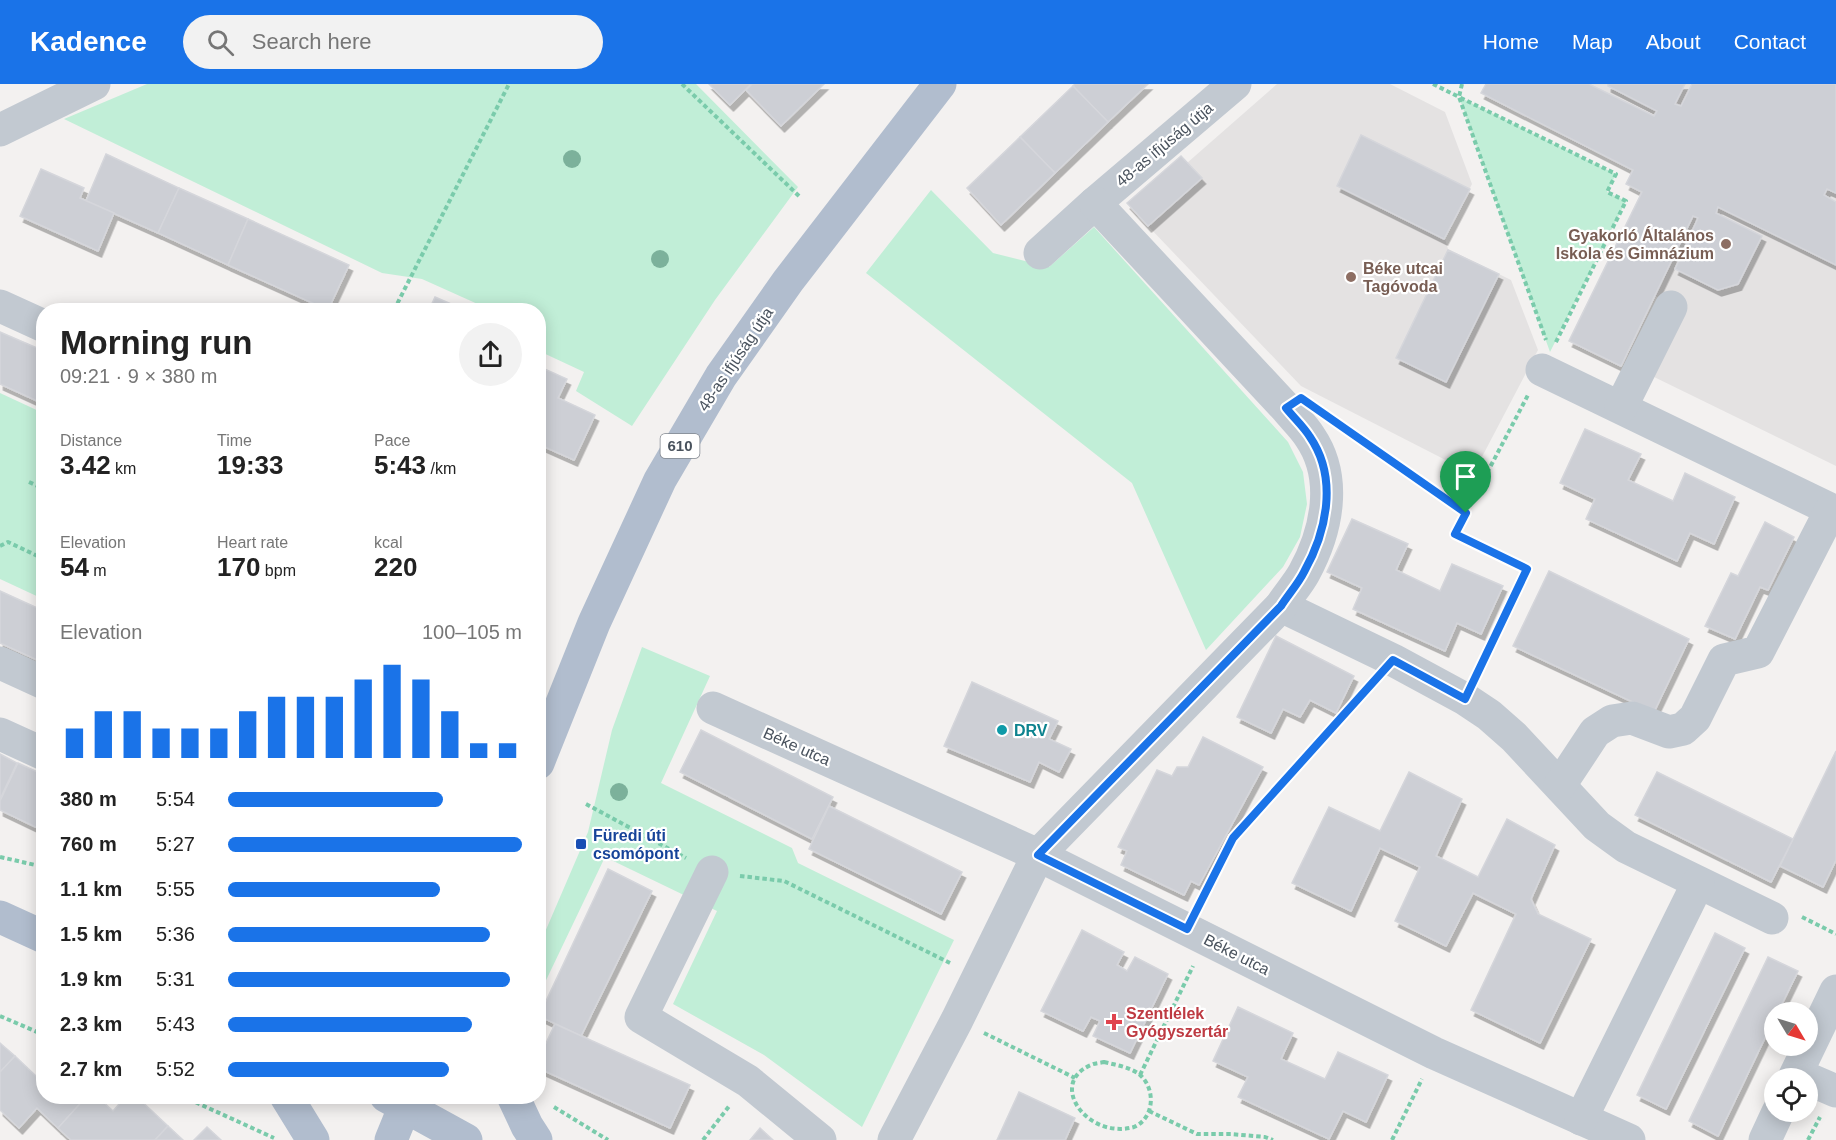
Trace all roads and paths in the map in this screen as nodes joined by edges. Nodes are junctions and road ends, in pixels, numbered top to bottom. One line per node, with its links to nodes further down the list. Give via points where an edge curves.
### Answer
1 (94, 84): 11 (street)
2 (509, 84): 15 (path)
3 (682, 84): 12 (path)
4 (940, 84): 10 (main road, 48-as ifjúság útja / 610)
5 (949, 84): 10 (main road)
6 (1235, 84): 13 (street, 48-as ifjúság útja)
7 (1433, 84): 9 (path)
8 (1462, 84): 9 (path)
9 (1459, 97): 19 (path); 19 (path, via 1616,174 1607,192 1626,201)
10 (908, 124): 35 (main road, 48-as ifjúság útja / 610, via 727,366 666,470 594,623)
11 (0, 130)
12 (800, 197)
13 (1095, 203): 14 (street, 48-as ifjúság útja); 28 (street, via 1311,437 1325,470 1328,503 1304,573)
14 (1040, 253)
15 (398, 303)
16 (0, 306): 18 (street)
17 (1671, 307): 20 (street)
18 (36, 322)
19 (1546, 361): 20 (street); 25 (path)
20 (1621, 407): 24 (street)
21 (1340, 425): 25 (path)
22 (29, 482): 23 (path)
23 (36, 485)
24 (1833, 511): 37 (street, via 1758,652 1724,660 1695,718 1683,729 1669,732 1632,718 1612,721 1595,732)
25 (1466, 513): 32 (path, via 1455,534 1527,569)
26 (0, 546): 27 (path, via 8,542)
27 (36, 555)
28 (1281, 606): 29 (street); 39 (street)
29 (1393, 660): 32 (street); 47 (path, via 1233,838)
30 (0, 663): 31 (street)
31 (36, 679)
32 (1465, 699): 37 (street, via 1506,730)
33 (713, 708): 39 (street, Béke utca)
34 (0, 734): 36 (street)
35 (546, 743)
36 (36, 750)
37 (1560, 784): 43 (street, via 1597,826 1626,848)
38 (586, 804): 42 (path)
39 (1038, 855): 47 (street, Béke utca); 49 (street)
40 (0, 858): 41 (path)
41 (36, 865)
42 (712, 872): 49 (path, via 784,881); 58 (street, via 641,1017)
43 (1698, 883): 44 (street); 68 (street)
44 (1784, 916): 48 (path)
45 (0, 917): 46 (main road)
46 (36, 933)
47 (1197, 934): 54 (street, Béke utca); 56 (path)
48 (1836, 934)
49 (978, 977): 52 (street)
50 (1836, 991): 55 (street)
51 (0, 1016): 53 (path)
52 (957, 1020): 57 (path); 78 (street)
53 (36, 1032)
54 (1434, 1053): 68 (street, Béke utca); 80 (path)
55 (1805, 1068)
56 (1140, 1075): 57 (path, via 1104,1062 1090,1065); 67 (path, via 1152,1100)
57 (1075, 1078): 67 (path, via 1071,1096 1090,1124 1106,1131 1125,1131 1141,1124)
58 (748, 1081): 76 (path); 77 (street)
59 (1818, 1084): 60 (street)
60 (1836, 1091)
61 (200, 1104): 70 (path)
62 (291, 1104): 71 (main road)
63 (399, 1104): 72 (main road)
64 (407, 1104): 73 (main road)
65 (516, 1104): 74 (main road)
66 (552, 1106): 75 (path)
67 (1149, 1112): 79 (path, via 1197,1134)
68 (1581, 1119): 81 (street, Béke utca)
69 (1773, 1122): 82 (street)
70 (280, 1140)
71 (313, 1140)
72 (391, 1140)
73 (466, 1140)
74 (536, 1140)
75 (608, 1140)
76 (703, 1140)
77 (820, 1140)
78 (894, 1140)
79 (1273, 1140)
80 (1392, 1140)
81 (1629, 1140)
82 (1765, 1140)

